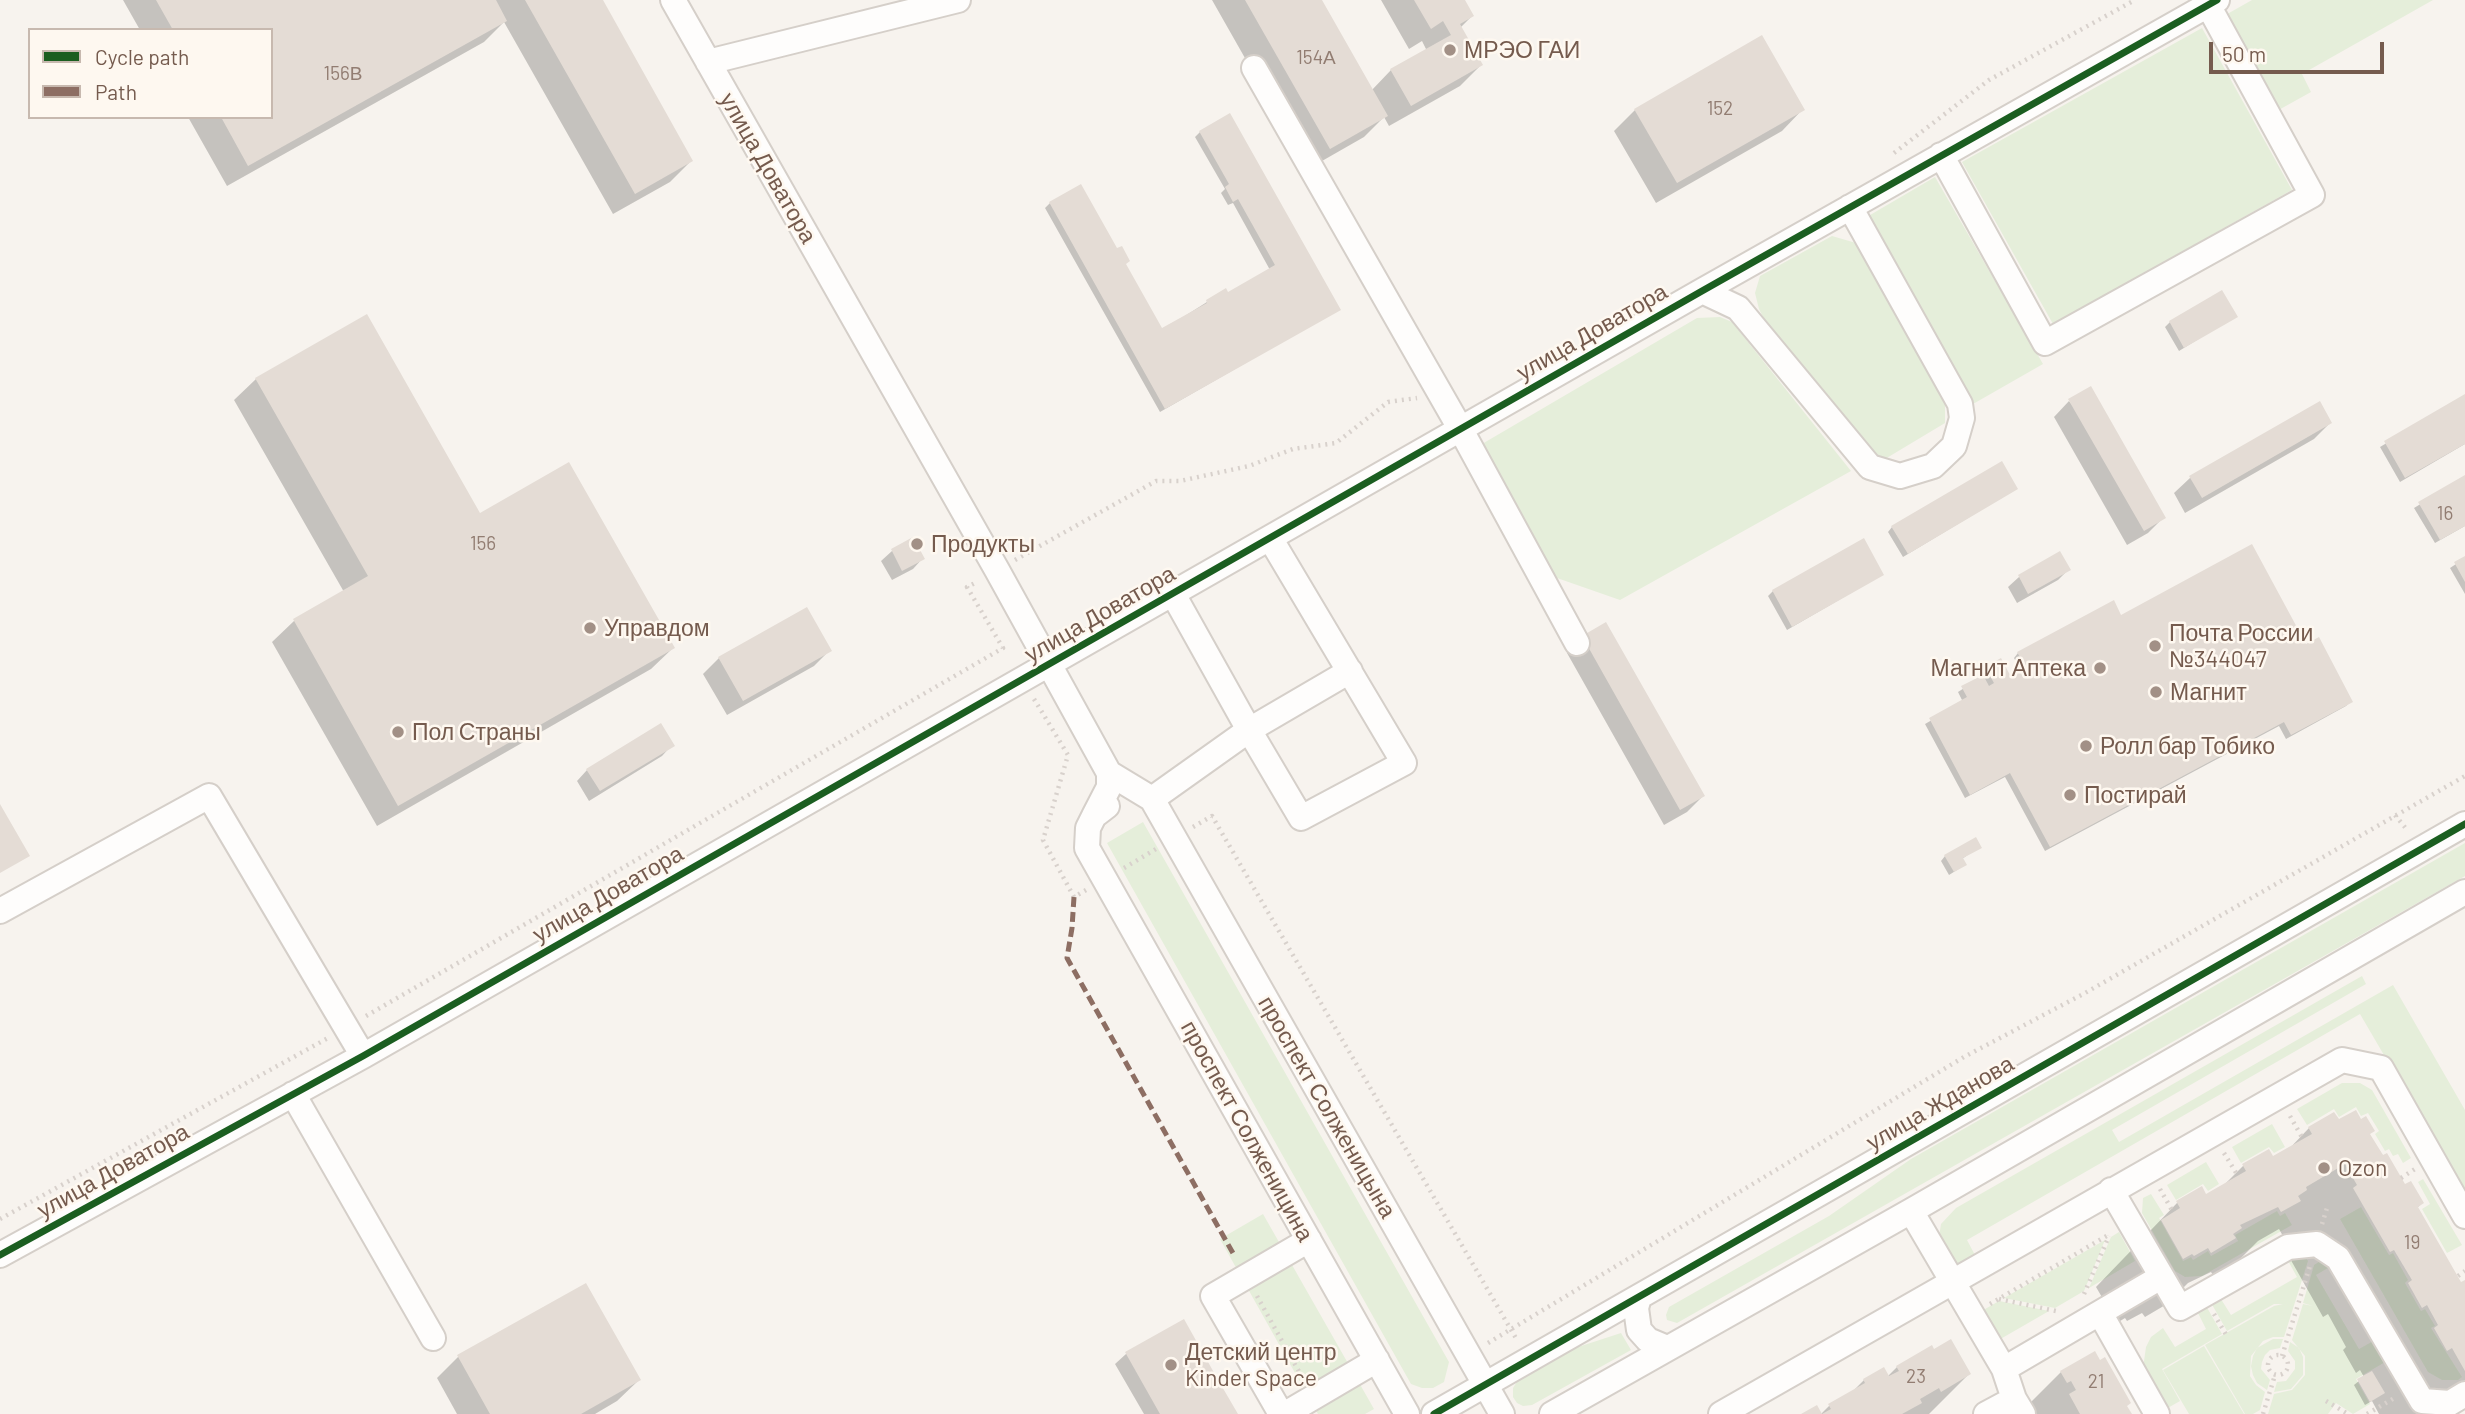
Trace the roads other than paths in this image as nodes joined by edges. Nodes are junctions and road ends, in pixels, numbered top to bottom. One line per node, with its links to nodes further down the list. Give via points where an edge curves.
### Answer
1 (673, 0): 4 (street, улица Доватора)
2 (958, 0): 4 (street)
3 (2212, 3): 6 (street, улица Доватора); 6 (street, via 2312,195 2045,343)
4 (708, 62): 13 (street, улица Доватора)
5 (1254, 68): 9 (street)
6 (1941, 155): 7 (street, улица Доватора)
7 (1850, 207): 8 (street, улица Доватора); 8 (street, via 1960,404 1962,418 1954,446 1933,466 1900,476 1870,467 1738,308)
8 (1702, 291): 9 (street, улица Доватора)
9 (1461, 430): 10 (street, улица Доватора); 12 (street)
10 (1270, 538): 11 (street, улица Доватора); 14 (street)
11 (1173, 594): 13 (street, улица Доватора); 15 (street)
12 (1577, 643)
13 (1050, 665): 16 (street); 22 (street, улица Доватора)
14 (1350, 671): 15 (street); 15 (street, via 1404,763 1301,818)
15 (1249, 730): 17 (street)
16 (1109, 773): 17 (street, проспект Солженицына); 18 (street, via 1109,787)
17 (1152, 799): 18 (street, via 1123,799); 37 (street, проспект Солженицына)
18 (1094, 816): 27 (street, проспект Солженицина, via 1087,848)
19 (2465, 824): 31 (street, улица Жданова)
20 (2465, 892): 25 (street)
21 (0, 911): 22 (street, via 209,796)
22 (363, 1056): 23 (street, улица Доватора)
23 (293, 1094): 28 (street, улица Доватора); 33 (street)
24 (2111, 1190): 26 (street, via 2342,1060 2381,1068); 29 (street, via 2120,1229); 30 (street)
25 (1911, 1211): 30 (street); 34 (street)
26 (2465, 1216)
27 (1309, 1240): 35 (street, проспект Солженицина); 41 (street, via 1213,1296)
28 (0, 1255)
29 (2161, 1277): 32 (street); 40 (street, via 2180,1308 2288,1247 2317,1244 2338,1258 2413,1387)
30 (1954, 1280): 36 (street); 46 (street)
31 (1639, 1297): 34 (street, via 1639,1330 1648,1340); 37 (street, улица Жданова)
32 (2092, 1304): 36 (street); 48 (street)
33 (433, 1338)
34 (1667, 1348): 45 (street)
35 (1377, 1360): 41 (street); 42 (street, проспект Солженицина)
36 (2004, 1369): 39 (street)
37 (1485, 1384): 43 (street, улица Жданова); 44 (street, проспект Солженицына)
38 (2465, 1394): 40 (street)
39 (2018, 1407): 47 (street)
40 (2432, 1408)
41 (1283, 1414)
42 (1407, 1414)
43 (1434, 1414)
44 (1502, 1414)
45 (1552, 1414)
46 (1721, 1414)
47 (1986, 1414)
48 (2157, 1414)

